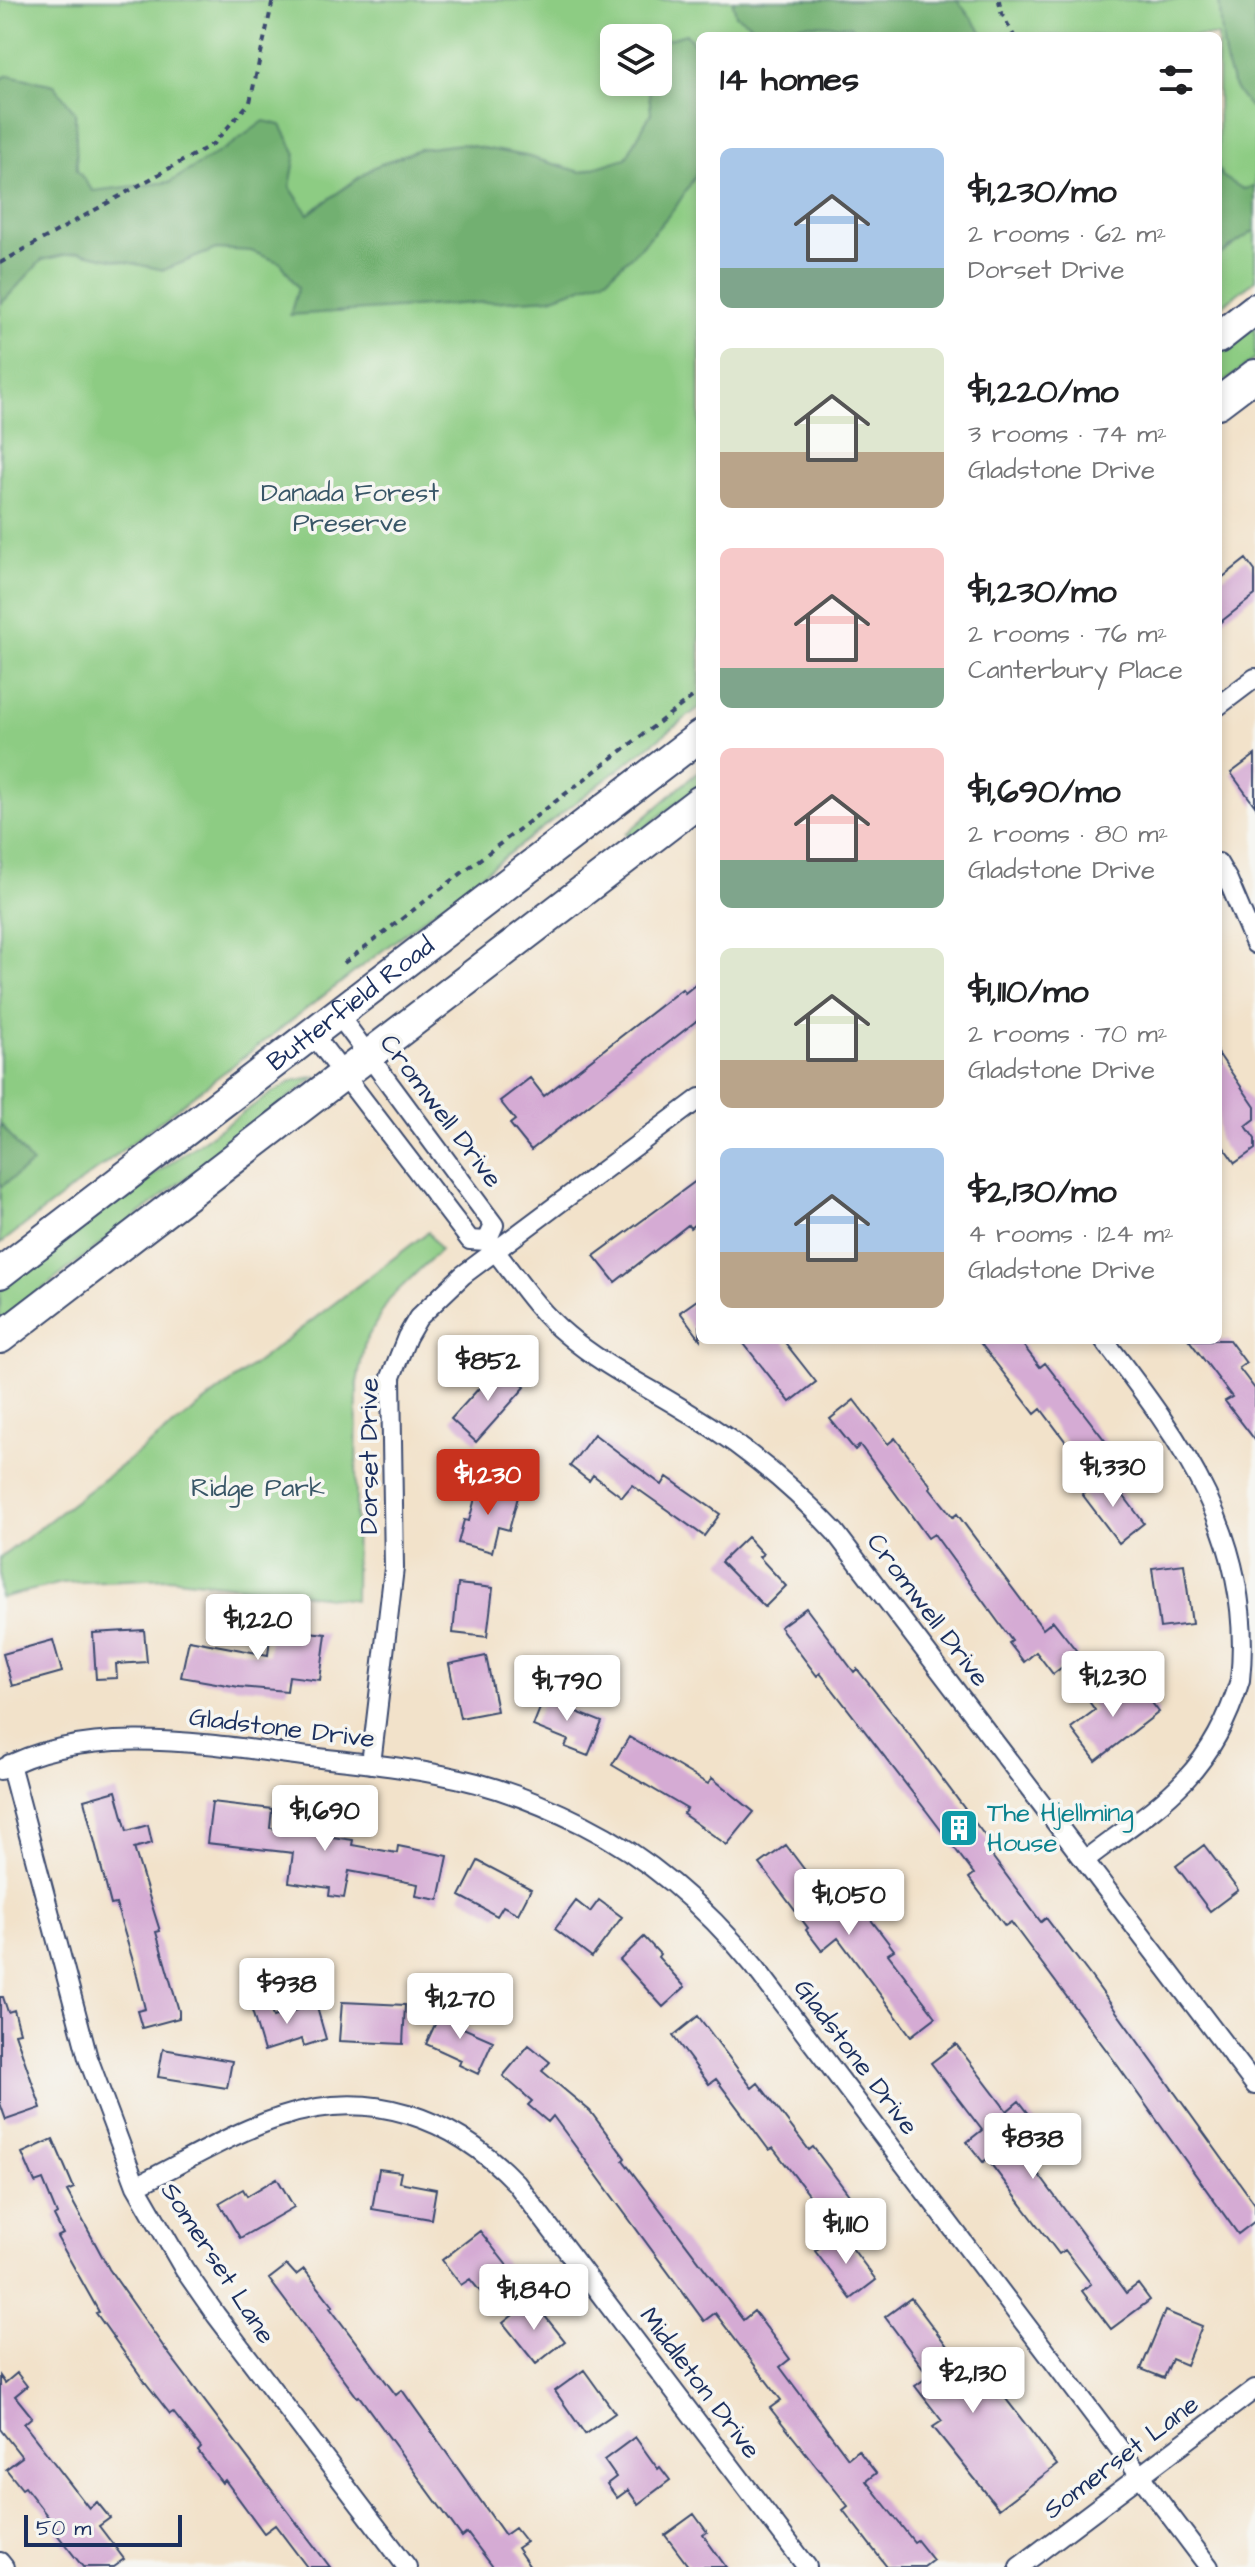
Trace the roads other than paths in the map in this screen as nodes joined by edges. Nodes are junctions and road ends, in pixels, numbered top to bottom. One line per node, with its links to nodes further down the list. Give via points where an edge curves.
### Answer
1 (1255, 309): 2 (main road)
2 (1222, 335)
3 (1255, 375): 4 (main road)
4 (1222, 400)
5 (1255, 678): 6 (street)
6 (1222, 703)
7 (696, 739): 11 (main road, Butterfield Road)
8 (696, 804): 13 (main road, Butterfield Road)
9 (1222, 872): 10 (street)
10 (1255, 944)
11 (337, 1013): 12 (main road, Butterfield Road); 13 (street, Cromwell Drive)
12 (312, 1033): 14 (street, Cromwell Drive); 17 (main road, Butterfield Road)
13 (368, 1056): 14 (main road, Butterfield Road); 16 (street, Cromwell Drive, via 494,1225)
14 (342, 1075): 16 (street, Cromwell Drive, via 470,1240); 18 (main road, Butterfield Road)
15 (696, 1101): 16 (street, Dorset Drive)
16 (491, 1246): 20 (street, Dorset Drive, via 418,1318 391,1377 394,1568); 22 (street, Cromwell Drive, via 564,1333 733,1441 813,1509 859,1561)
17 (0, 1273)
18 (0, 1338)
19 (1107, 1344): 22 (street, via 1202,1469 1232,1521 1248,1581 1249,1651 1225,1722 1200,1761 1173,1791)
20 (371, 1764): 21 (street, Gladstone Drive, via 146,1740 85,1744); 26 (street, Gladstone Drive, via 476,1783 546,1807 649,1865 711,1917 755,1967)
21 (5, 1767): 24 (street, Somerset Lane, via 88,2058)
22 (1085, 1860): 23 (street, Cromwell Drive)
23 (1255, 2085)
24 (136, 2186): 29 (street, Somerset Lane, via 216,2315); 30 (street, Middleton Drive, via 259,2125 314,2109 385,2107 438,2124 467,2140 516,2183)
25 (1255, 2389): 26 (street, Somerset Lane)
26 (1140, 2476): 31 (street, Somerset Lane); 32 (street, Gladstone Drive)
27 (0, 2562): 28 (street)
28 (4, 2567)
29 (407, 2567)
30 (807, 2567)
31 (1019, 2567)
32 (1209, 2567)

